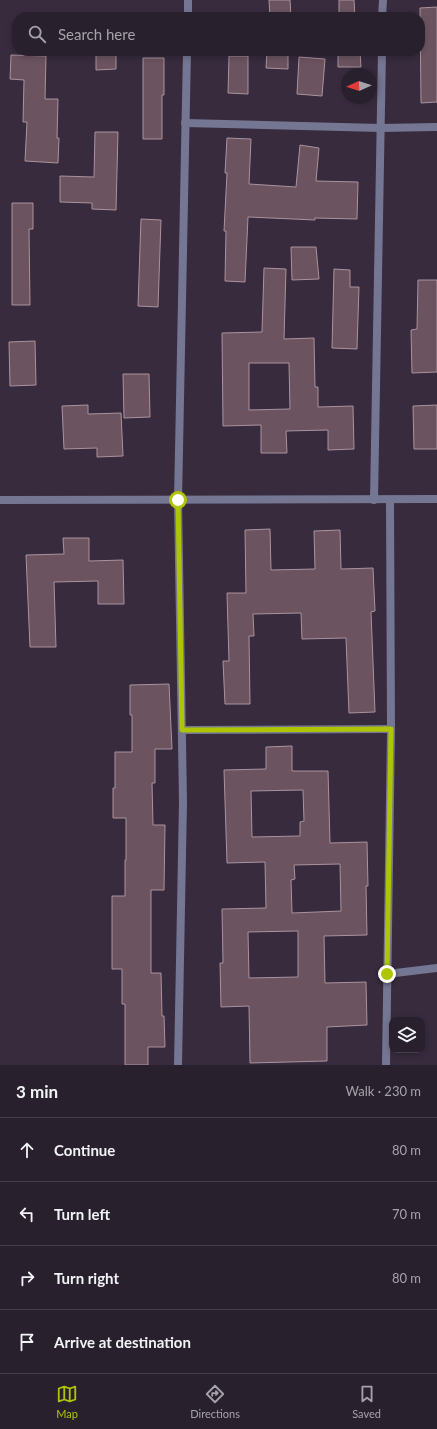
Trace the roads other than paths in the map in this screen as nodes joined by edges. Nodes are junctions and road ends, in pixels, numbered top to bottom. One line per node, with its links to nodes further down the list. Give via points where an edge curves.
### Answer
1 (188, 0): 3 (street)
2 (383, 0): 4 (street)
3 (188, 12)
4 (382, 12)
5 (187, 56): 7 (street)
6 (382, 56): 9 (street)
7 (185, 123): 9 (street); 11 (street)
8 (437, 127): 9 (street)
9 (380, 128): 12 (street)
10 (0, 500): 11 (street)
11 (178, 500): 12 (street); 16 (street)
12 (374, 500): 13 (street)
13 (390, 500): 14 (street); 15 (street)
14 (437, 500)
15 (391, 729): 16 (street); 18 (street)
16 (182, 730): 19 (street)
17 (437, 968): 18 (street)
18 (387, 974): 20 (street)
19 (178, 1065)
20 (386, 1065)

